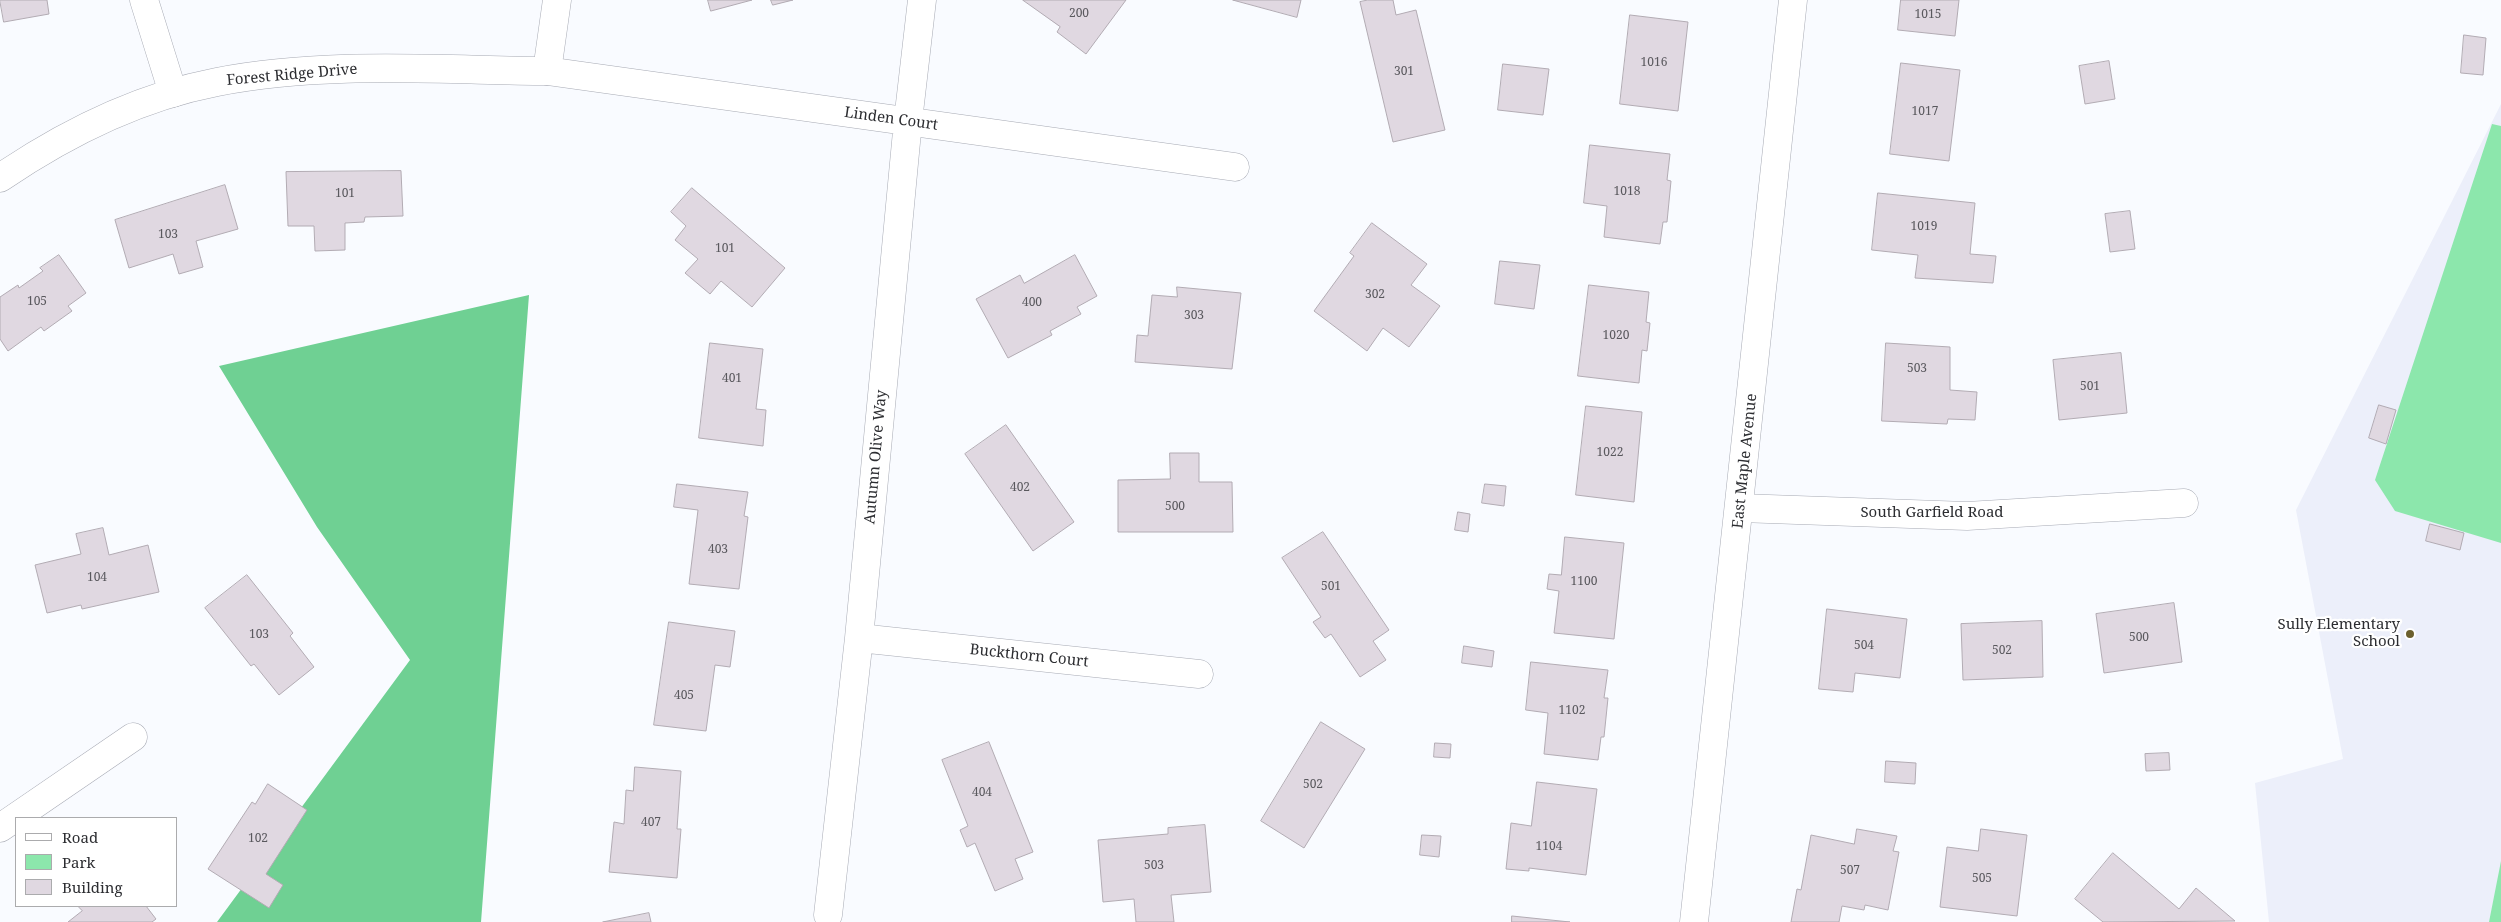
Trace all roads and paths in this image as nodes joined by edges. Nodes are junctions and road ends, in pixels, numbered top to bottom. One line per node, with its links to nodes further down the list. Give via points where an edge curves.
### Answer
1 (144, 0): 6 (street)
2 (557, 0): 5 (street)
3 (922, 0): 7 (street, Autumn Olive Way)
4 (1793, 0): 11 (street, East Maple Avenue)
5 (547, 71): 6 (street, Forest Ridge Drive, via 348,69 261,75); 7 (street, Linden Court)
6 (172, 93): 9 (street, Forest Ridge Drive, via 100,120 34,154)
7 (908, 121): 8 (street, Linden Court); 12 (street, Autumn Olive Way)
8 (1235, 166)
9 (0, 178)
10 (2184, 502): 11 (street, South Garfield Road, via 1967,516)
11 (1740, 508): 19 (street, East Maple Avenue)
12 (859, 638): 13 (street, Buckthorn Court); 18 (street, Autumn Olive Way)
13 (1199, 674)
14 (132, 737): 15 (street)
15 (16, 817)
16 (15, 818): 17 (street)
17 (0, 828)
18 (828, 915)
19 (1694, 922)

